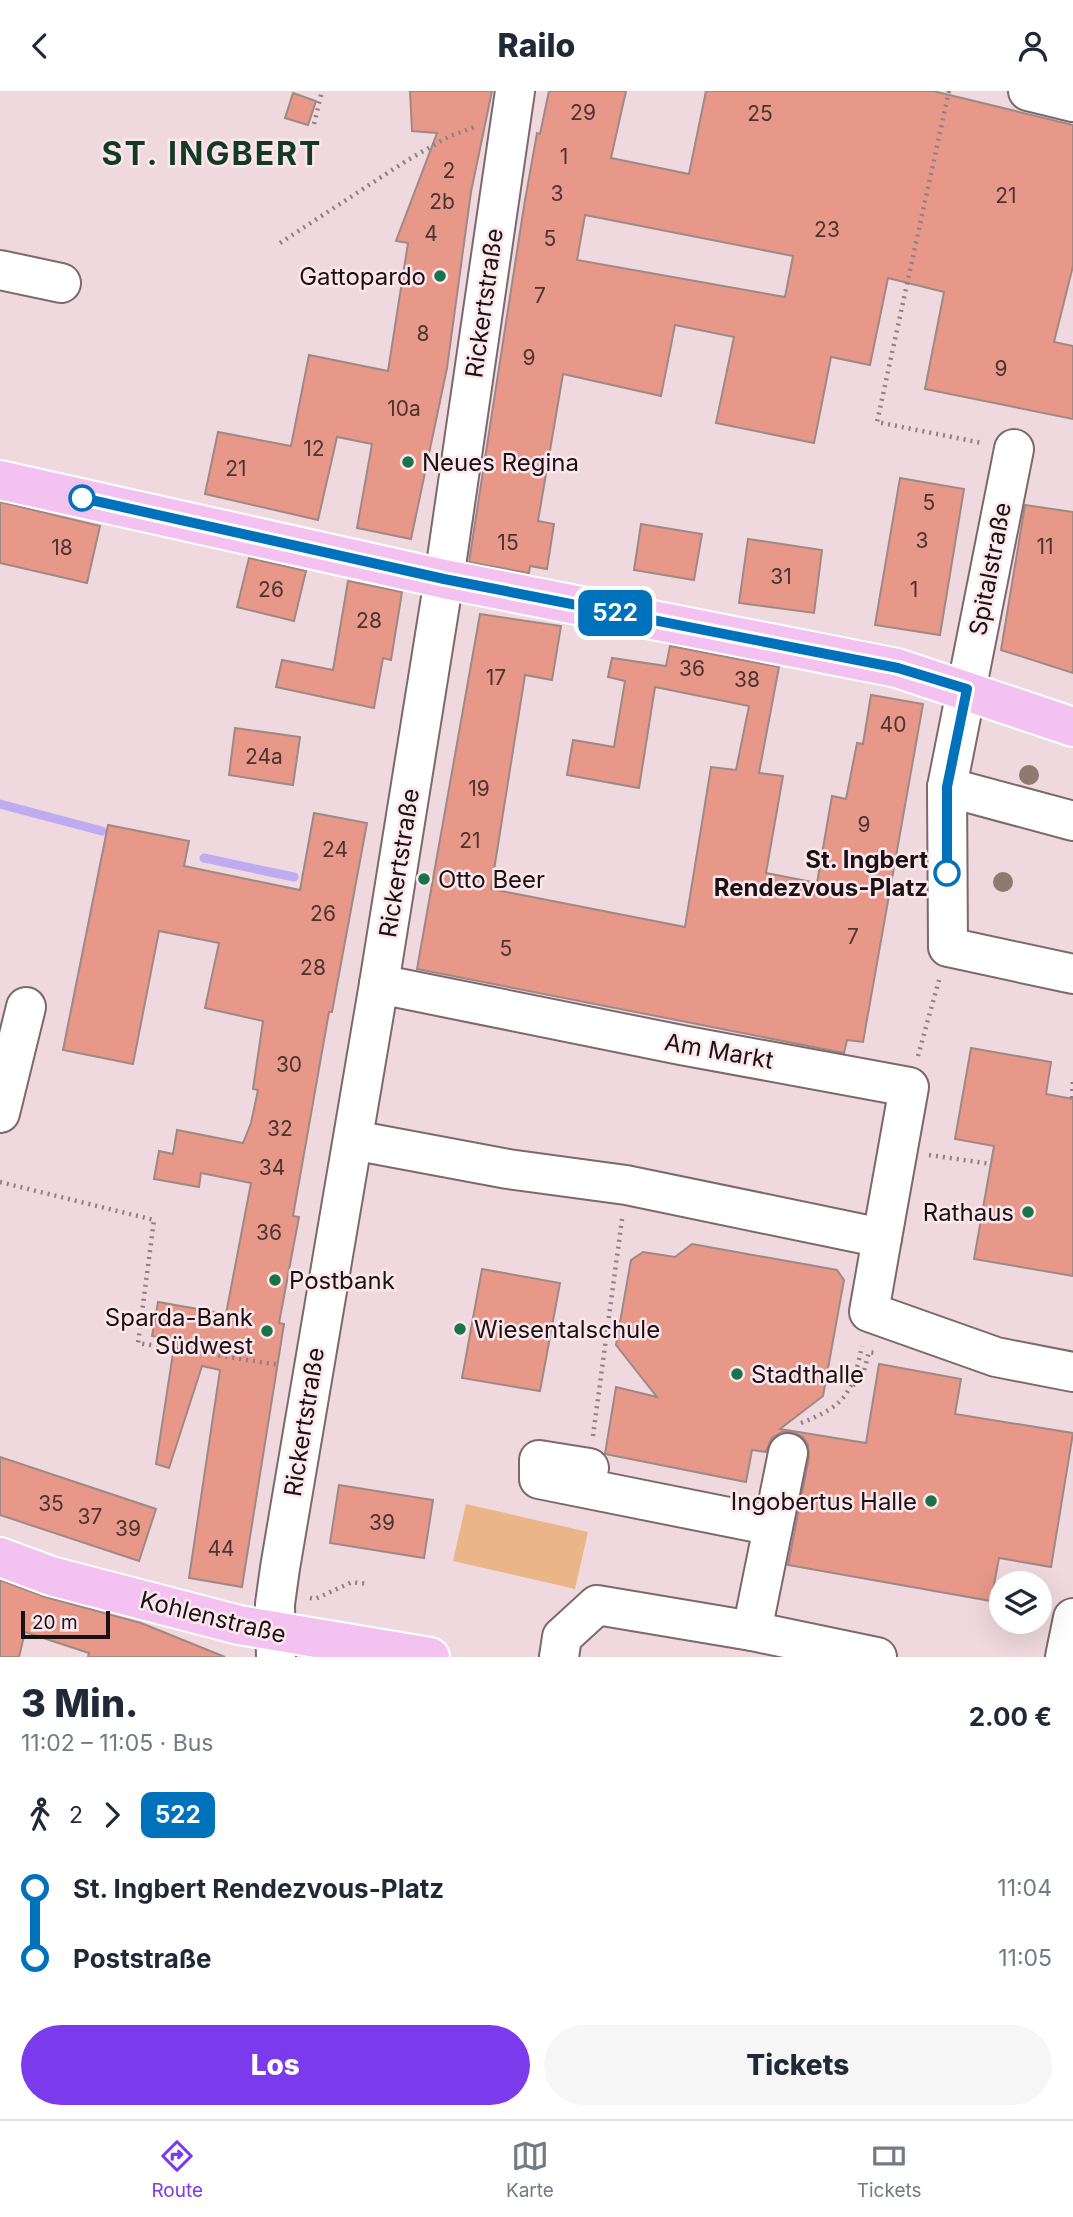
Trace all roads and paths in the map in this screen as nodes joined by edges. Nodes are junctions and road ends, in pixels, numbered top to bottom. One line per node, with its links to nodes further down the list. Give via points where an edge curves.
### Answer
1 (322, 91): 6 (path)
2 (515, 91): 7 (street, Rickertstraße)
3 (949, 91): 11 (path, via 877,422)
4 (1027, 91): 5 (street)
5 (1073, 102)
6 (314, 124)
7 (509, 130): 8 (path, via 485,124 448,137); 13 (street, Rickertstraße)
8 (280, 243)
9 (0, 269): 10 (street)
10 (61, 283)
11 (1014, 449): 14 (street, Spitalstraße)
12 (0, 480): 13 (main road)
13 (444, 579): 14 (main road, via 898,668); 20 (street, Rickertstraße)
14 (967, 689): 15 (main road); 16 (street, Spitalstraße)
15 (1073, 727)
16 (947, 787): 17 (street); 18 (street, Spitalstraße)
17 (1073, 821)
18 (948, 947): 19 (street); 23 (path)
19 (1073, 974)
20 (379, 984): 23 (street, Am Markt); 26 (street, Rickertstraße)
21 (26, 1007): 25 (street)
22 (1073, 1079): 24 (path)
23 (909, 1087): 27 (street)
24 (1072, 1098)
25 (0, 1113)
26 (354, 1140): 30 (street, via 508,1170); 34 (street, Rickertstraße)
27 (898, 1150): 28 (path); 31 (street)
28 (991, 1164)
29 (0, 1182): 34 (path, via 154,1220 138,1343)
30 (626, 1185): 31 (street); 38 (path)
31 (882, 1238): 32 (street)
32 (869, 1312): 35 (street, via 996,1357); 36 (path)
33 (882, 1355): 36 (path, via 869,1352 861,1382)
34 (312, 1370): 42 (street, Rickertstraße)
35 (1073, 1372)
36 (853, 1385): 37 (path, via 831,1411 794,1426)
37 (788, 1453): 39 (street)
38 (589, 1468): 39 (street, via 540,1460 539,1479)
39 (773, 1526): 44 (street)
40 (0, 1557): 45 (main road, Kohlenstraße)
41 (368, 1584): 42 (path, via 352,1582 316,1599)
42 (276, 1592): 45 (street, Rickertstraße)
43 (1073, 1618): 49 (street)
44 (752, 1631): 47 (street, via 597,1605 562,1637); 48 (street)
45 (275, 1645): 46 (main road, Kohlenstraße)
46 (413, 1656)
47 (558, 1657)
48 (877, 1657)
49 (1065, 1657)

